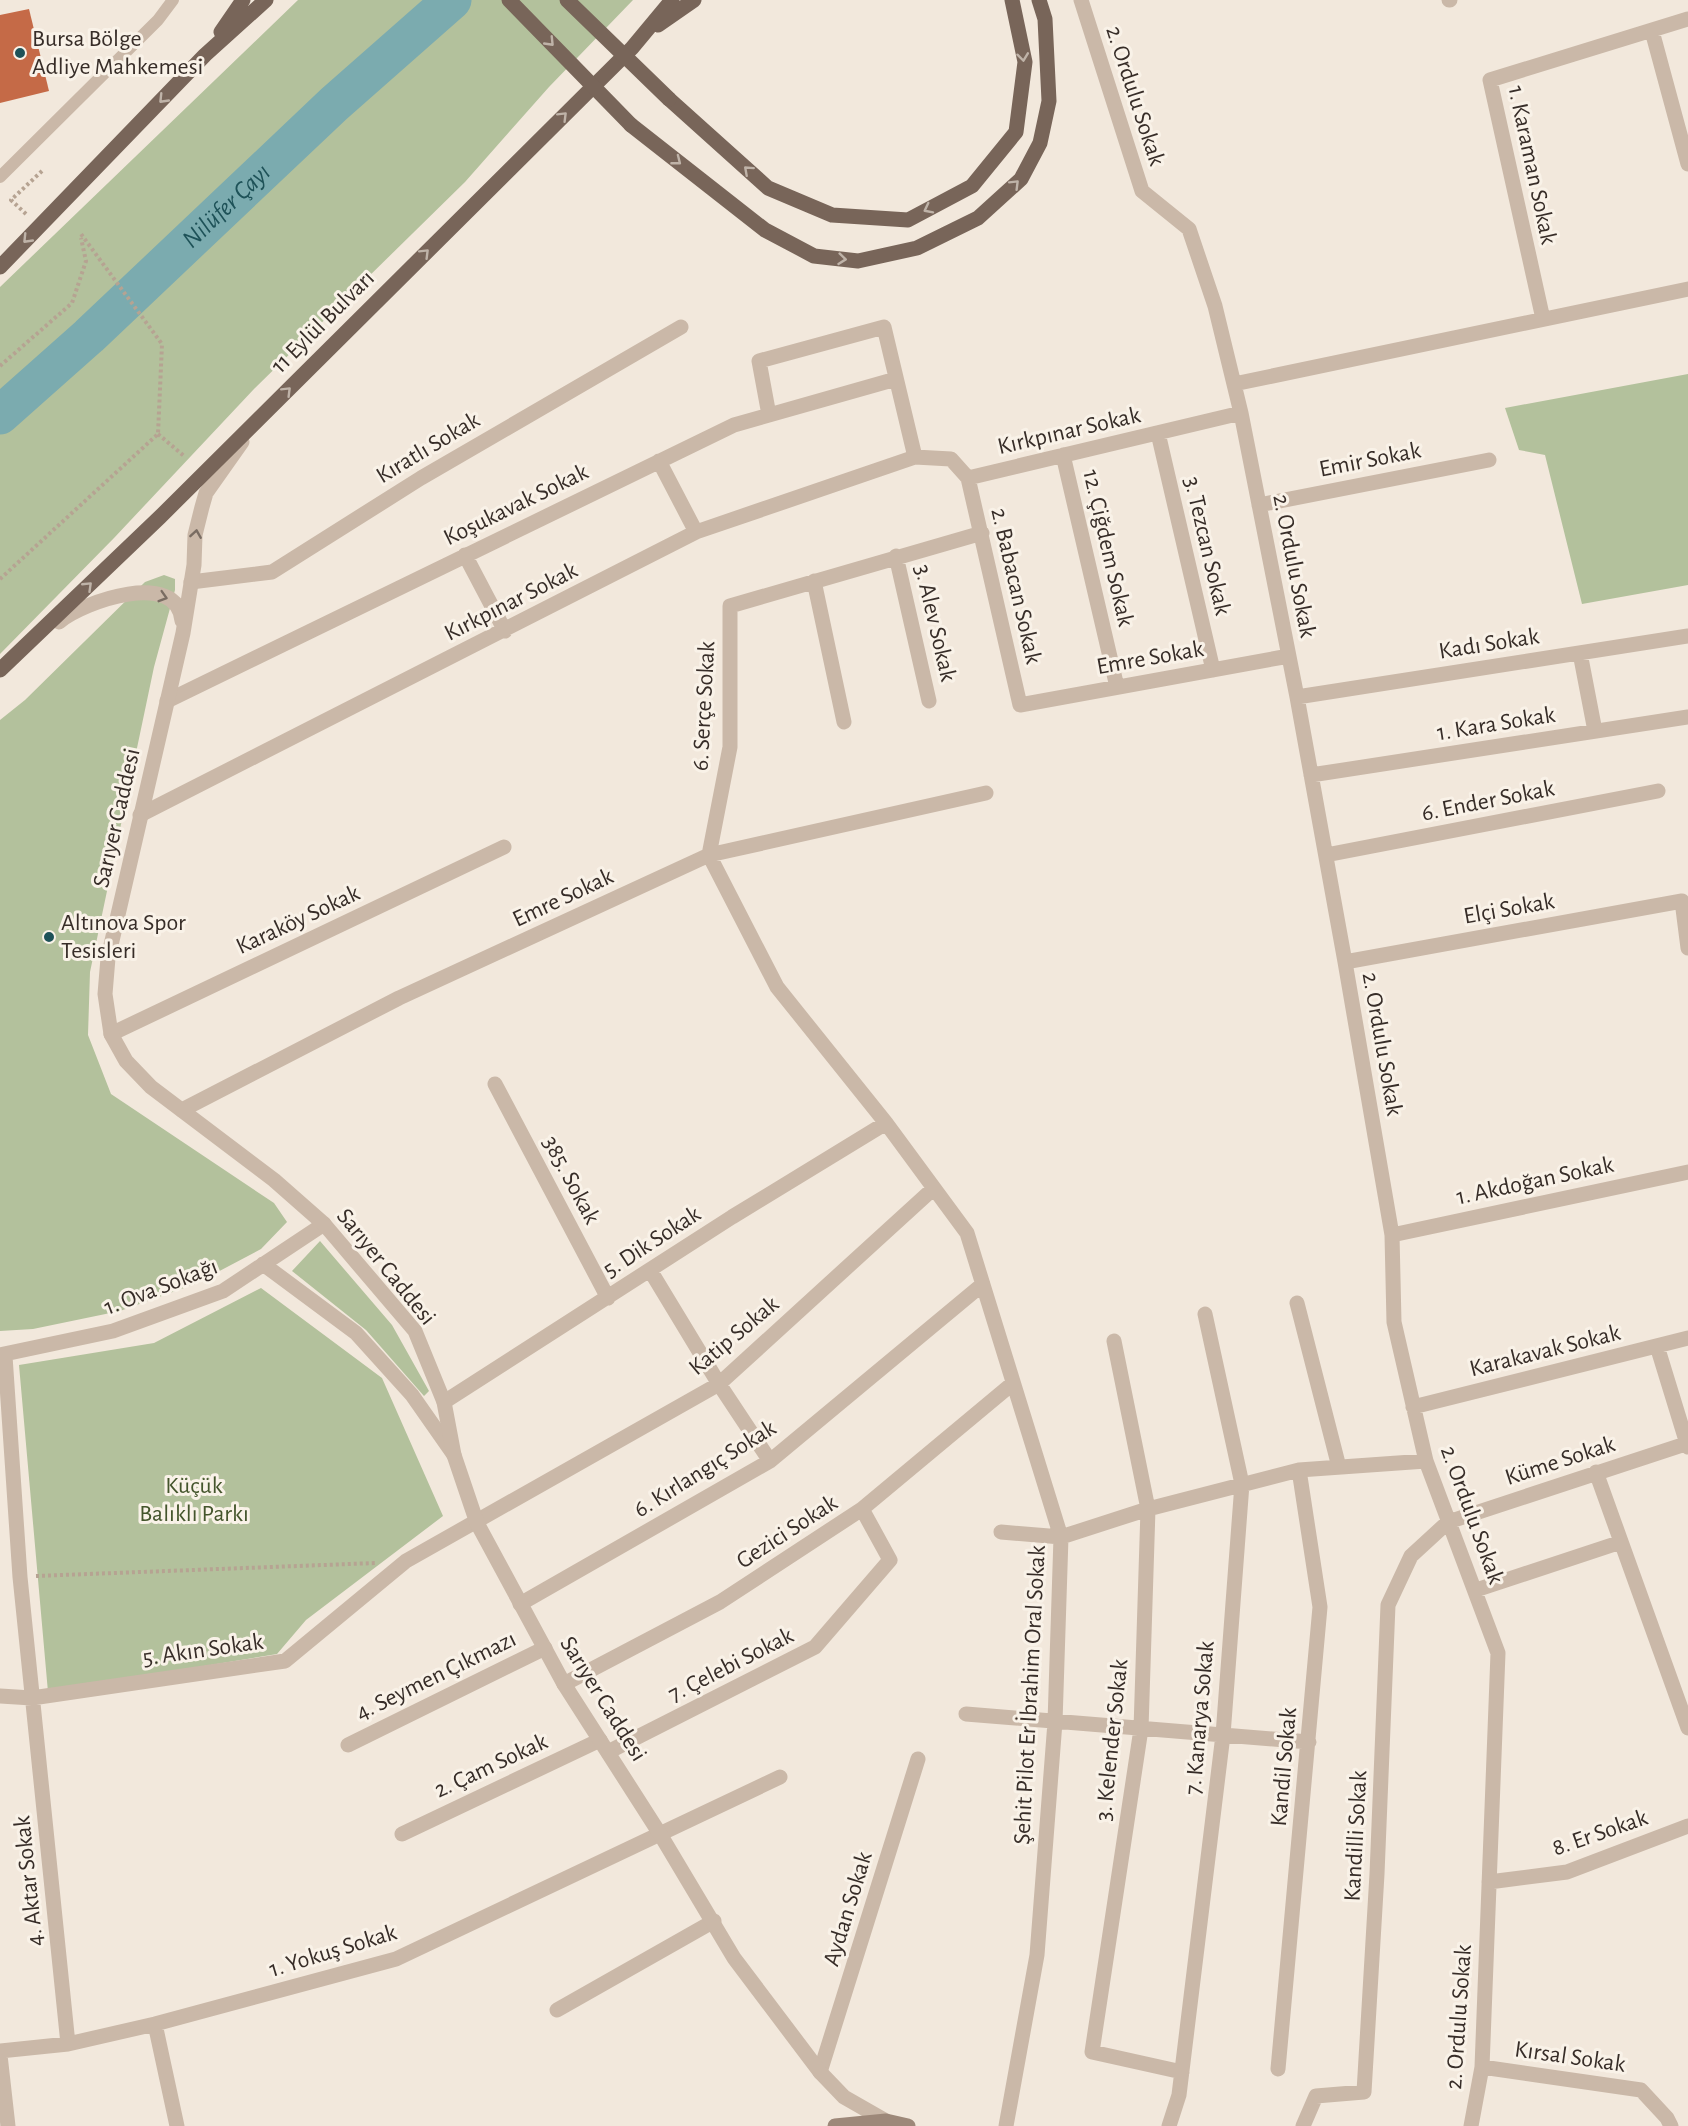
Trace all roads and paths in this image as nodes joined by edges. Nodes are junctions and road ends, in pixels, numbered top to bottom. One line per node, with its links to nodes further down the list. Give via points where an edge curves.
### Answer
1 (173, 0): 17 (lane, via 158,20)
2 (243, 0): 14 (main road)
3 (266, 0): 14 (main road)
4 (509, 0): 9 (main road, one-way to 9, bridge, via 631,125 765,230 814,256 858,261 917,248 978,218 1020,179 1040,143 1049,101 1046,19)
5 (567, 0): 8 (main road, one-way to 5, bridge, via 1025,62 1016,132 972,186 908,220 832,215 768,189)
6 (672, 0): 13 (main road, 11 Eylül Bulvarı)
7 (694, 0): 13 (main road)
8 (1012, 0)
9 (1039, 0)
10 (1081, 0): 25 (street, 2. Ordulu Sokak, via 1142,191 1190,229 1215,306)
11 (1688, 20): 12 (street, 1. Karaman Sokak)
12 (1652, 31): 15 (street); 21 (street, 1. Karaman Sokak, via 1490,80)
13 (641, 37): 28 (main road, 11 Eylül Bulvarı, one-way to 13)
14 (205, 55): 19 (main road, one-way to 19)
15 (1688, 164)
16 (42, 171): 18 (path)
17 (0, 177)
18 (11, 200)
19 (0, 267)
20 (1688, 289): 21 (street)
21 (1543, 319): 25 (street)
22 (681, 327): 44 (street, Kıratlı Sokak, via 421,478 272,572)
23 (0, 366): 30 (path, via 72,303 86,261 81,234 162,344)
24 (896, 379): 27 (street, Koşukavak Sokak); 27 (street, via 884,327 759,361); 33 (street)
25 (1234, 384): 26 (street, 2. Ordulu Sokak)
26 (1241, 413): 29 (street, Kırkpınar Sokak); 37 (street, 2. Ordulu Sokak)
27 (769, 415): 35 (street, Koşukavak Sokak, via 734,425)
28 (256, 420): 44 (street, Sarıyer Caddesi, one-way to 28, via 195,535 206,493); 50 (main road, 11 Eylül Bulvarı, one-way to 28)
29 (1158, 433): 31 (street, Kırkpınar Sokak); 51 (street, 3. Tezcan Sokak)
30 (158, 434): 32 (path); 42 (path)
31 (1063, 455): 36 (street, Kırkpınar Sokak); 52 (street, 12. Çiğdem Sokak)
32 (184, 456)
33 (915, 457): 36 (street, Kırkpınar Sokak, via 951,459); 38 (street, Kırkpınar Sokak)
34 (1489, 460): 37 (street, Emir Sokak)
35 (659, 461): 38 (street); 40 (street, Koşukavak Sokak)
36 (968, 478): 39 (street, 2. Babacan Sokak)
37 (1259, 505): 49 (street, 2. Ordulu Sokak)
38 (696, 532): 45 (street, Kırkpınar Sokak)
39 (982, 533): 41 (street, 6. Serçe Sokak); 56 (street, 2. Babacan Sokak)
40 (465, 555): 45 (street); 54 (street, Koşukavak Sokak)
41 (896, 556): 43 (street, 6. Serçe Sokak); 55 (street, 3. Alev Sokak)
42 (0, 579)
43 (813, 581): 58 (street); 65 (street, 6. Serçe Sokak, via 730,606 730,747)
44 (191, 582): 46 (street, Sarıyer Caddesi)
45 (505, 631): 63 (street, Kırkpınar Sokak)
46 (183, 633): 50 (street, one-way to 46, via 71,612 126,594 156,594 176,602 181,609); 54 (street, Sarıyer Caddesi)
47 (1688, 636): 48 (street, Kadı Sokak)
48 (1580, 653): 53 (street, Kadı Sokak); 59 (street)
49 (1288, 656): 51 (street, Emre Sokak); 53 (street, 2. Ordulu Sokak)
50 (1, 669)
51 (1213, 670): 52 (street, Emre Sokak)
52 (1117, 687): 56 (street, Emre Sokak)
53 (1297, 697): 60 (street, 2. Ordulu Sokak)
54 (167, 701): 63 (street, Sarıyer Caddesi)
55 (929, 701)
56 (1020, 705)
57 (1688, 717): 59 (street, 1. Kara Sokak)
58 (844, 722)
59 (1595, 731): 60 (street, 1. Kara Sokak)
60 (1311, 775): 66 (street, 2. Ordulu Sokak)
61 (1658, 791): 66 (street, 6. Ender Sokak)
62 (986, 793): 65 (street, Emre Sokak)
63 (140, 815): 69 (street, Sarıyer Caddesi, via 108,958 105,994)
64 (504, 847): 69 (street, Karaköy Sokak)
65 (709, 855): 71 (street, Emre Sokak, via 399,998); 72 (street, via 777,987)
66 (1326, 855): 68 (street, 2. Ordulu Sokak)
67 (1688, 948): 68 (street, Elçi Sokak, via 1682,901)
68 (1345, 962): 76 (street, 2. Ordulu Sokak)
69 (111, 1034): 71 (street, Sarıyer Caddesi, via 126,1061 151,1087)
70 (495, 1084): 80 (street, 385. Sokak)
71 (182, 1110): 75 (street, Sarıyer Caddesi, via 274,1180)
72 (886, 1123): 74 (street, Şehit Pilot Er İbrahim Oral Sokak); 78 (street, 5. Dik Sokak)
73 (1688, 1172): 76 (street, 1. Akdoğan Sokak)
74 (934, 1188): 79 (street, Şehit Pilot Er İbrahim Oral Sokak, via 968,1233); 87 (street, Katip Sokak)
75 (324, 1224): 77 (street, 1. Ova Sokağı); 89 (street, Sarıyer Caddesi, via 415,1331)
76 (1392, 1235): 90 (street, 2. Ordulu Sokak, via 1394,1322)
77 (263, 1264): 86 (street, 1. Ova Sokağı, via 223,1291 113,1331); 92 (street, via 356,1333 412,1395)
78 (650, 1270): 80 (street, 5. Dik Sokak); 87 (street)
79 (983, 1284): 88 (street, Şehit Pilot Er İbrahim Oral Sokak); 93 (street, 6. Kırlangıç Sokak)
80 (608, 1298): 89 (street, 5. Dik Sokak)
81 (1297, 1303): 95 (street)
82 (1205, 1314): 98 (street, 7. Kanarya Sokak)
83 (1688, 1338): 85 (street, Karakavak Sokak)
84 (1114, 1341): 100 (street, 3. Kelender Sokak)
85 (1657, 1346): 90 (street, Karakavak Sokak); 91 (street)
86 (3, 1355): 107 (street, 4. Aktar Sokak)
87 (719, 1384): 93 (street); 102 (street, Katip Sokak)
88 (1012, 1384): 99 (street, Gezici Sokak); 104 (street, Şehit Pilot Er İbrahim Oral Sokak)
89 (444, 1402): 92 (street, Sarıyer Caddesi)
90 (1413, 1407): 94 (street, 2. Ordulu Sokak)
91 (1687, 1444): 97 (street, Küme Sokak)
92 (454, 1455): 102 (street, Sarıyer Caddesi)
93 (770, 1461): 109 (street, 6. Kırlangıç Sokak)
94 (1426, 1461): 95 (street); 101 (street, 2. Ordulu Sokak)
95 (1339, 1467): 96 (street)
96 (1299, 1470): 98 (street); 119 (street, Kandil Sokak, via 1320,1607)
97 (1596, 1472): 101 (street, Küme Sokak); 105 (street)
98 (1242, 1484): 100 (street); 118 (street, 7. Kanarya Sokak)
99 (862, 1509): 111 (street, Gezici Sokak, via 720,1602); 121 (street, 7. Çelebi Sokak, via 890,1560 815,1647)
100 (1148, 1509): 104 (street); 117 (street, 3. Kelender Sokak)
101 (1448, 1522): 108 (street, 2. Ordulu Sokak); 144 (street, Kandilli Sokak, via 1411,1556 1388,1605 1364,2092 1316,2096)
102 (477, 1523): 106 (street, 5. Akın Sokak); 109 (street, Sarıyer Caddesi)
103 (1001, 1532): 104 (street)
104 (1061, 1537): 115 (street, Şehit Pilot Er İbrahim Oral Sokak)
105 (1621, 1542): 108 (street); 116 (street)
106 (406, 1562): 107 (path); 113 (street, 5. Akın Sokak, via 285,1661)
107 (20, 1577): 113 (street, 4. Aktar Sokak)
108 (1476, 1590): 127 (street, 2. Ordulu Sokak, via 1498,1653)
109 (520, 1604): 110 (street, Sarıyer Caddesi)
110 (544, 1648): 111 (street, Sarıyer Caddesi); 120 (street, 4. Seymen Çıkmazı)
111 (564, 1684): 121 (street, Sarıyer Caddesi)
112 (0, 1696): 113 (street, 5. Akın Sokak)
113 (32, 1698): 131 (street, 4. Aktar Sokak)
114 (966, 1714): 115 (street)
115 (1055, 1722): 117 (street); 142 (street, Şehit Pilot Er İbrahim Oral Sokak, via 1037,1955)
116 (1688, 1728)
117 (1141, 1729): 118 (street); 136 (street, 3. Kelender Sokak, via 1092,2052)
118 (1223, 1735): 119 (street); 136 (street, 7. Kanarya Sokak)
119 (1310, 1742): 134 (street, Kandil Sokak)
120 (348, 1745)
121 (604, 1746): 125 (street, 2. Çam Sokak); 126 (street, Sarıyer Caddesi)
122 (918, 1759): 135 (street, Aydan Sokak)
123 (780, 1777): 126 (street, 1. Yokuş Sokak)
124 (1688, 1826): 127 (street, 8. Er Sokak, via 1567,1872)
125 (402, 1834)
126 (660, 1834): 128 (street, Sarıyer Caddesi); 130 (street, 1. Yokuş Sokak, via 396,1959)
127 (1489, 1882): 133 (street, 2. Ordulu Sokak)
128 (714, 1921): 129 (street); 135 (street, Sarıyer Caddesi, via 734,1958)
129 (557, 2010)
130 (154, 2024): 131 (street, 1. Yokuş Sokak); 139 (street)
131 (68, 2044): 132 (street, 1. Yokuş Sokak)
132 (0, 2053): 138 (street)
133 (1482, 2067): 145 (street, 2. Ordulu Sokak); 146 (street, Kırsal Sokak, via 1641,2090)
134 (1278, 2068)
135 (820, 2072): 137 (street, Sarıyer Caddesi, via 844,2097)
136 (1182, 2072): 143 (street, 7. Kanarya Sokak)
137 (886, 2121): 140 (main road); 141 (main road)
138 (8, 2126)
139 (177, 2126)
140 (836, 2126)
141 (908, 2126)
142 (1006, 2126)
143 (1168, 2126)
144 (1303, 2126)
145 (1471, 2126)
146 (1671, 2126)

